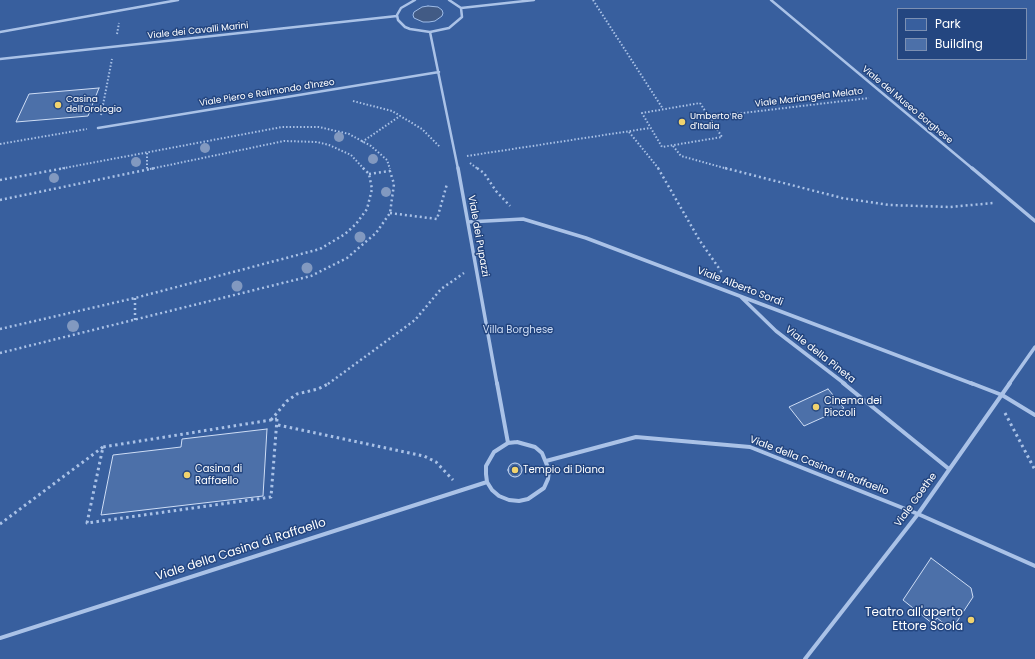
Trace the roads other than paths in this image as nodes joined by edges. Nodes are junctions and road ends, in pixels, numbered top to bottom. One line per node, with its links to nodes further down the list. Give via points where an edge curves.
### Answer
1 (178, 0): 8 (street)
2 (415, 0): 7 (street, via 401,8)
3 (449, 0): 6 (street)
4 (534, 0): 6 (street)
5 (771, 0): 13 (street, Viale del Museo Borghese)
6 (461, 8): 9 (street, via 462,18 454,25)
7 (397, 16): 9 (street, via 405,27); 10 (street, Viale dei Cavalli Marini)
8 (0, 32)
9 (430, 32): 11 (street, Viale dei Pupazzi)
10 (0, 59)
11 (438, 72): 12 (street, Viale Piero e Raimondo d'Inzeo); 14 (street, Viale dei Pupazzi)
12 (98, 128)
13 (1035, 221)
14 (468, 222): 15 (street, Viale Alberto Sordi, via 523,219 586,238); 19 (street, Viale dei Pupazzi)
15 (740, 295): 17 (street, Viale Alberto Sordi); 21 (street, Viale della Pineta, via 776,330)
16 (1035, 347): 17 (street, Viale Goethe)
17 (1002, 395): 18 (street, Viale Alberto Sordi); 21 (street, Viale Goethe)
18 (1035, 415)
19 (508, 443): 20 (street, via 518,442 535,447); 22 (street, via 489,458 486,466)
20 (546, 461): 22 (street, via 546,483 537,494 528,499 519,501 504,498 492,490); 23 (street, Viale della Casina di Raffaello, via 636,437 750,447)
21 (949, 469): 23 (street, Viale Goethe)
22 (487, 482): 25 (street, Viale della Casina di Raffaello)
23 (918, 514): 24 (street, Viale della Casina di Raffaello); 26 (street, Viale Goethe)
24 (1035, 566)
25 (0, 638)
26 (805, 659)

